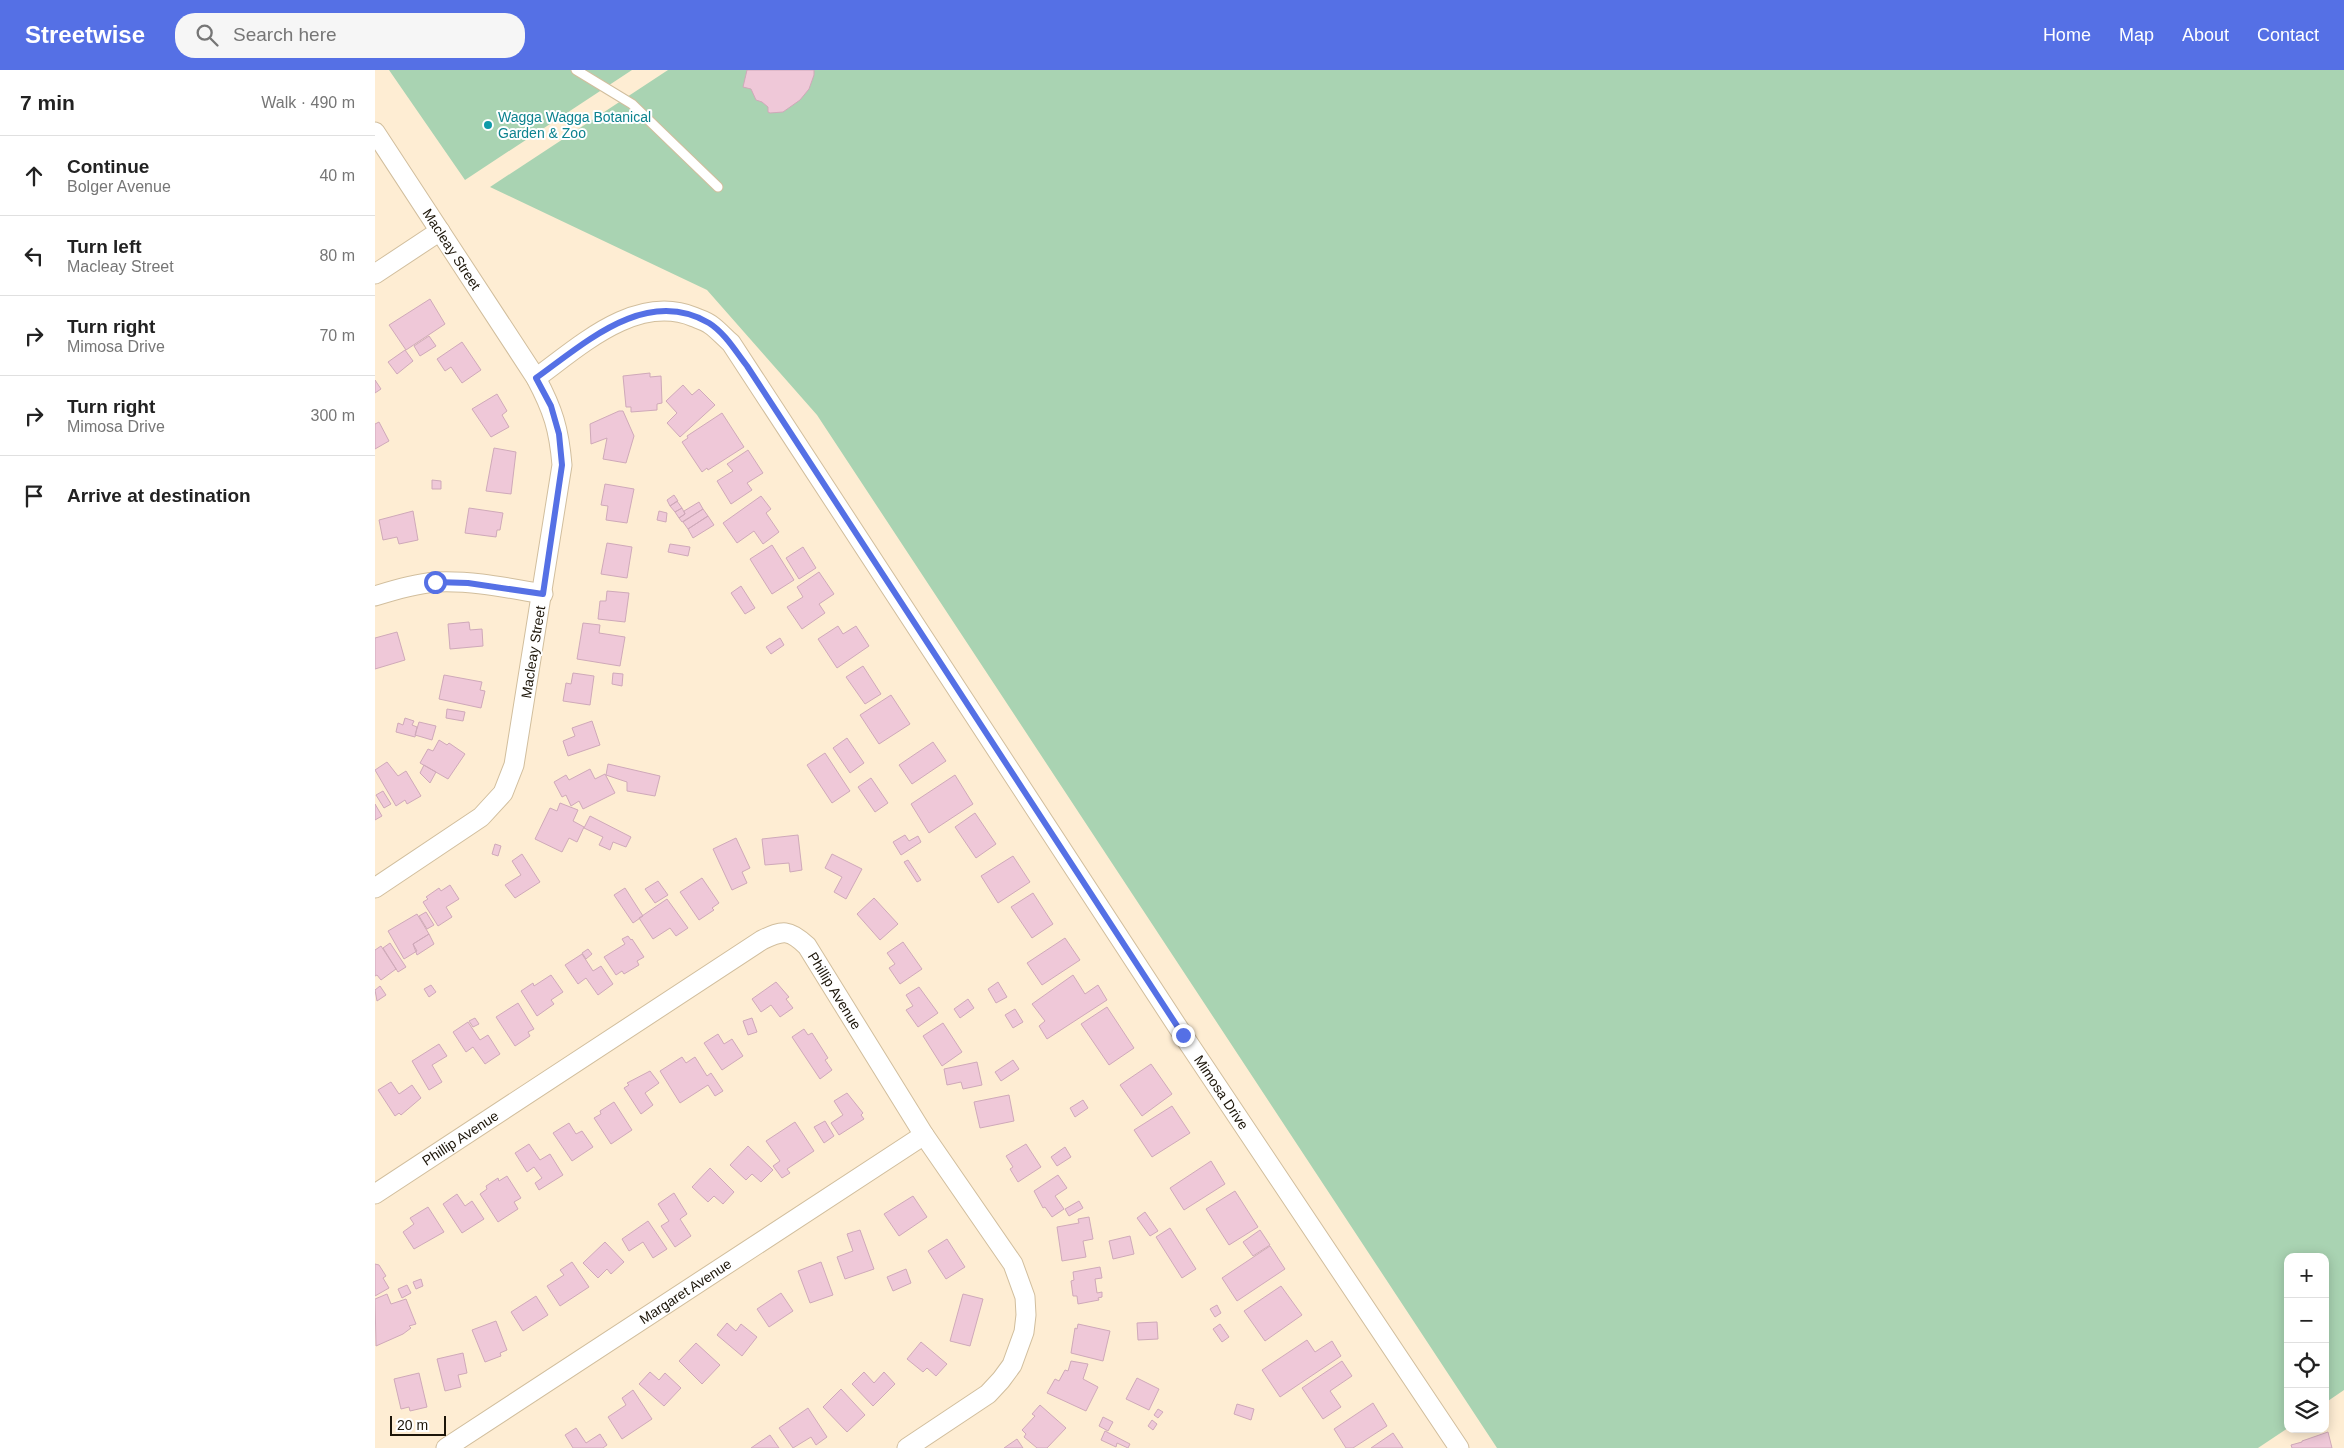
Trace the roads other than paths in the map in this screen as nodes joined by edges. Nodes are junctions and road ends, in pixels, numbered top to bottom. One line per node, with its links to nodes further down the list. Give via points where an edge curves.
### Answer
1 (576, 70): 3 (lane, via 632,104)
2 (375, 132): 4 (street, Macleay Street)
3 (718, 187)
4 (439, 230): 5 (street); 6 (street, Macleay Street)
5 (375, 274)
6 (536, 378): 7 (street, Macleay Street, via 551,406 559,434 562,465); 14 (street, Mimosa Drive, via 597,335 642,314 664,311 686,314 710,324 731,343 1183,1035)
7 (543, 594): 8 (street, via 468,583 435,582); 9 (street, Macleay Street, via 514,765 503,793 481,817)
8 (375, 596)
9 (375, 888)
10 (924, 1135): 11 (street, Phillip Avenue, via 807,946 784,931 762,940); 12 (street, Margaret Avenue); 13 (street, Phillip Avenue, via 1013,1264 1025,1297 1027,1315 1019,1348 1001,1380 988,1394)
11 (375, 1194)
12 (446, 1448)
13 (907, 1448)
14 (1459, 1448)

